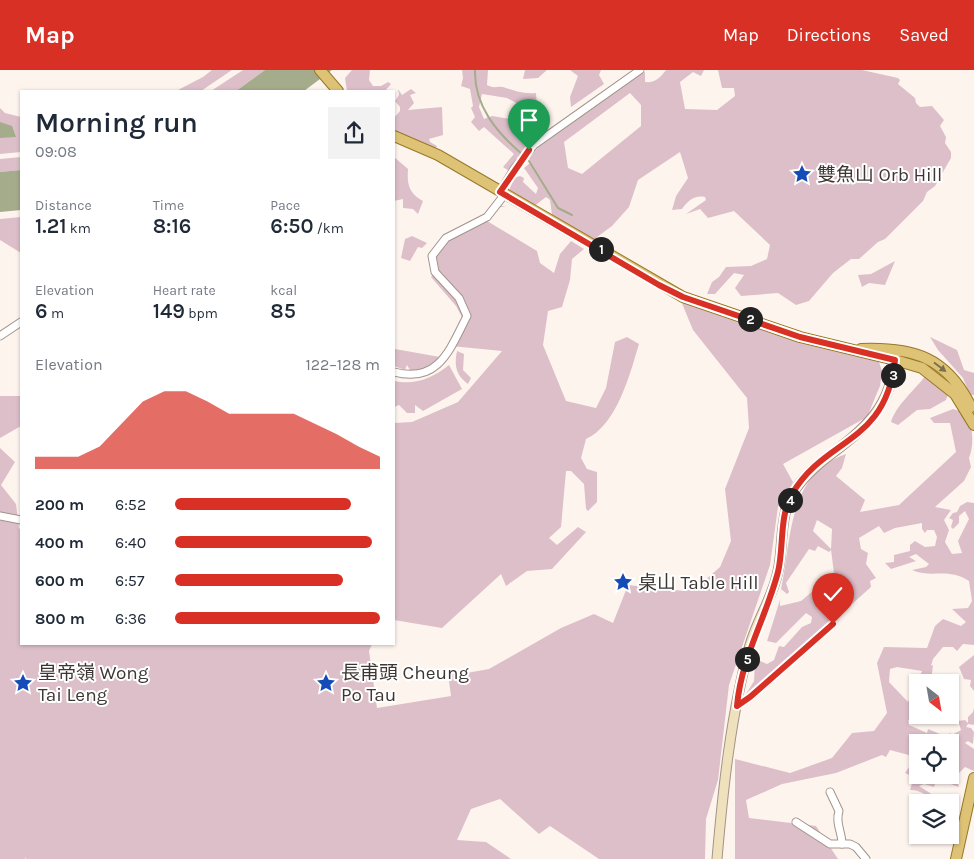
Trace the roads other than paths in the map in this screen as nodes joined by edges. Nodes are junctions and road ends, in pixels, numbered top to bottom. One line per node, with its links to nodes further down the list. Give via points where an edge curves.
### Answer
1 (320, 70): 3 (main road)
2 (640, 70): 5 (street, via 534,145 514,169)
3 (334, 89)
4 (395, 136): 5 (main road, via 438,155)
5 (503, 193): 8 (main road, via 683,297 800,337 850,349); 9 (street, via 486,217 446,238 432,256 435,272 459,298 467,316 446,356 426,373)
6 (20, 323): 7 (street)
7 (0, 336)
8 (895, 354): 10 (main road, one-way to 10, via 916,353 932,360 963,391); 11 (main road, via 941,382 958,398); 15 (street, via 886,397 873,418 812,470 788,504 778,571 751,643)
9 (395, 372)
10 (974, 416)
11 (974, 425)
12 (0, 516): 13 (street)
13 (20, 520)
14 (833, 624): 15 (street)
15 (737, 706): 20 (street, via 722,798)
16 (974, 778): 22 (main road)
17 (830, 792): 19 (street, via 839,811 837,818)
18 (796, 822): 19 (street, via 830,844)
19 (842, 844): 21 (street, via 856,847)
20 (717, 859)
21 (866, 859)
22 (956, 859)

